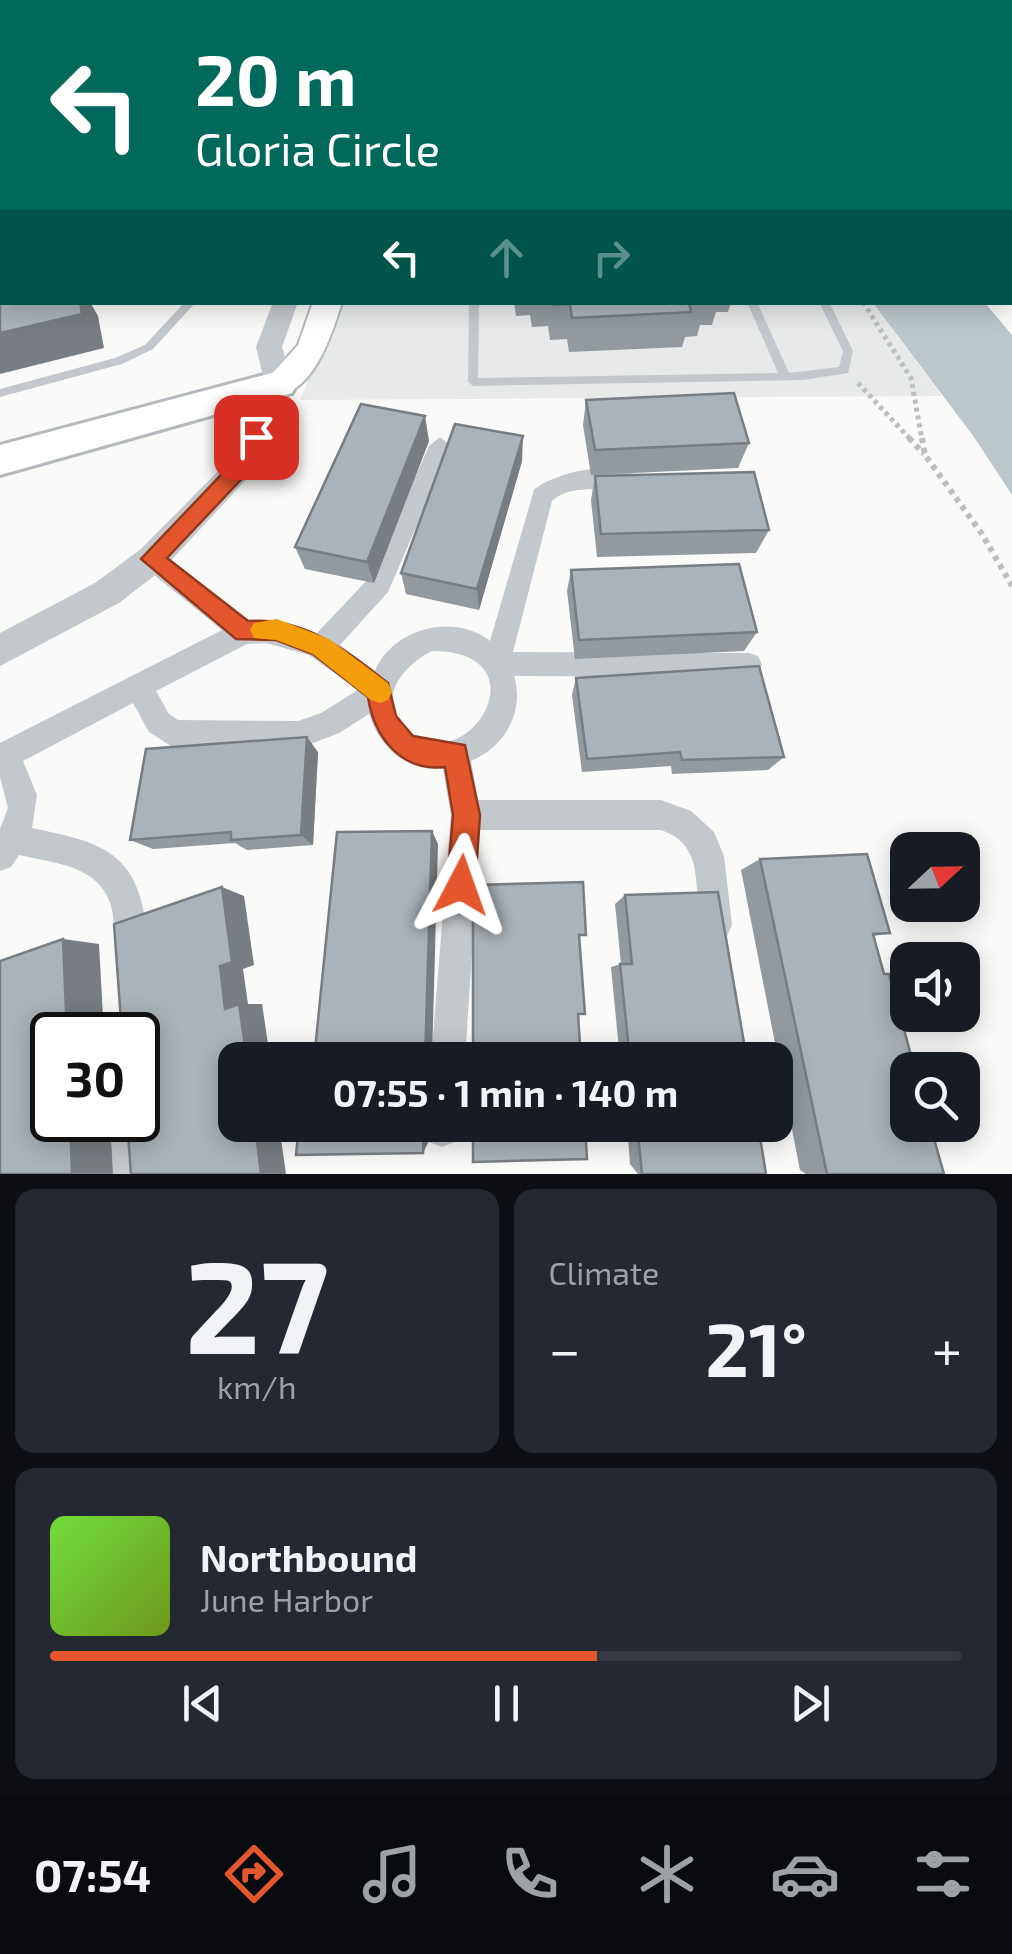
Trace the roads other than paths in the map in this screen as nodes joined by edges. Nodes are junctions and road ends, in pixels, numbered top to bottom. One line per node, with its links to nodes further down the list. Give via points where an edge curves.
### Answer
1 (188, 305): 9 (lane, via 150,347)
2 (285, 305): 8 (street, via 269,347)
3 (327, 305): 8 (main road, via 312,350)
4 (474, 305): 7 (lane, via 473,382)
5 (753, 305): 7 (lane)
6 (825, 305): 7 (lane, via 848,351 844,370)
7 (785, 376)
8 (279, 384): 11 (highway); 13 (street, via 244,463)
9 (0, 393)
10 (440, 446): 15 (street, via 378,584)
11 (0, 460)
12 (644, 480): 17 (street, via 551,485)
13 (152, 559): 14 (street); 16 (street, via 107,593)
14 (244, 632): 15 (street, via 277,630); 19 (street)
15 (321, 646): 20 (street)
16 (0, 650)
17 (490, 658): 18 (street); 20 (street, via 476,645 446,637 415,644 391,664); 21 (street, via 506,694 503,710 486,738)
18 (749, 664)
19 (139, 688): 20 (street, via 149,710 174,734 298,736); 22 (street)
20 (380, 691): 21 (street, via 384,721 404,746 436,756)
21 (456, 754): 23 (street)
22 (2, 758): 24 (street, via 22,787 21,820)
23 (466, 815): 25 (street, via 661,814 686,821 710,855); 27 (street)
24 (6, 848): 26 (street, via 91,858 120,880 131,909)
25 (718, 948)
26 (129, 981)
27 (449, 1042)
28 (123, 1142): 29 (street)
29 (122, 1174)

